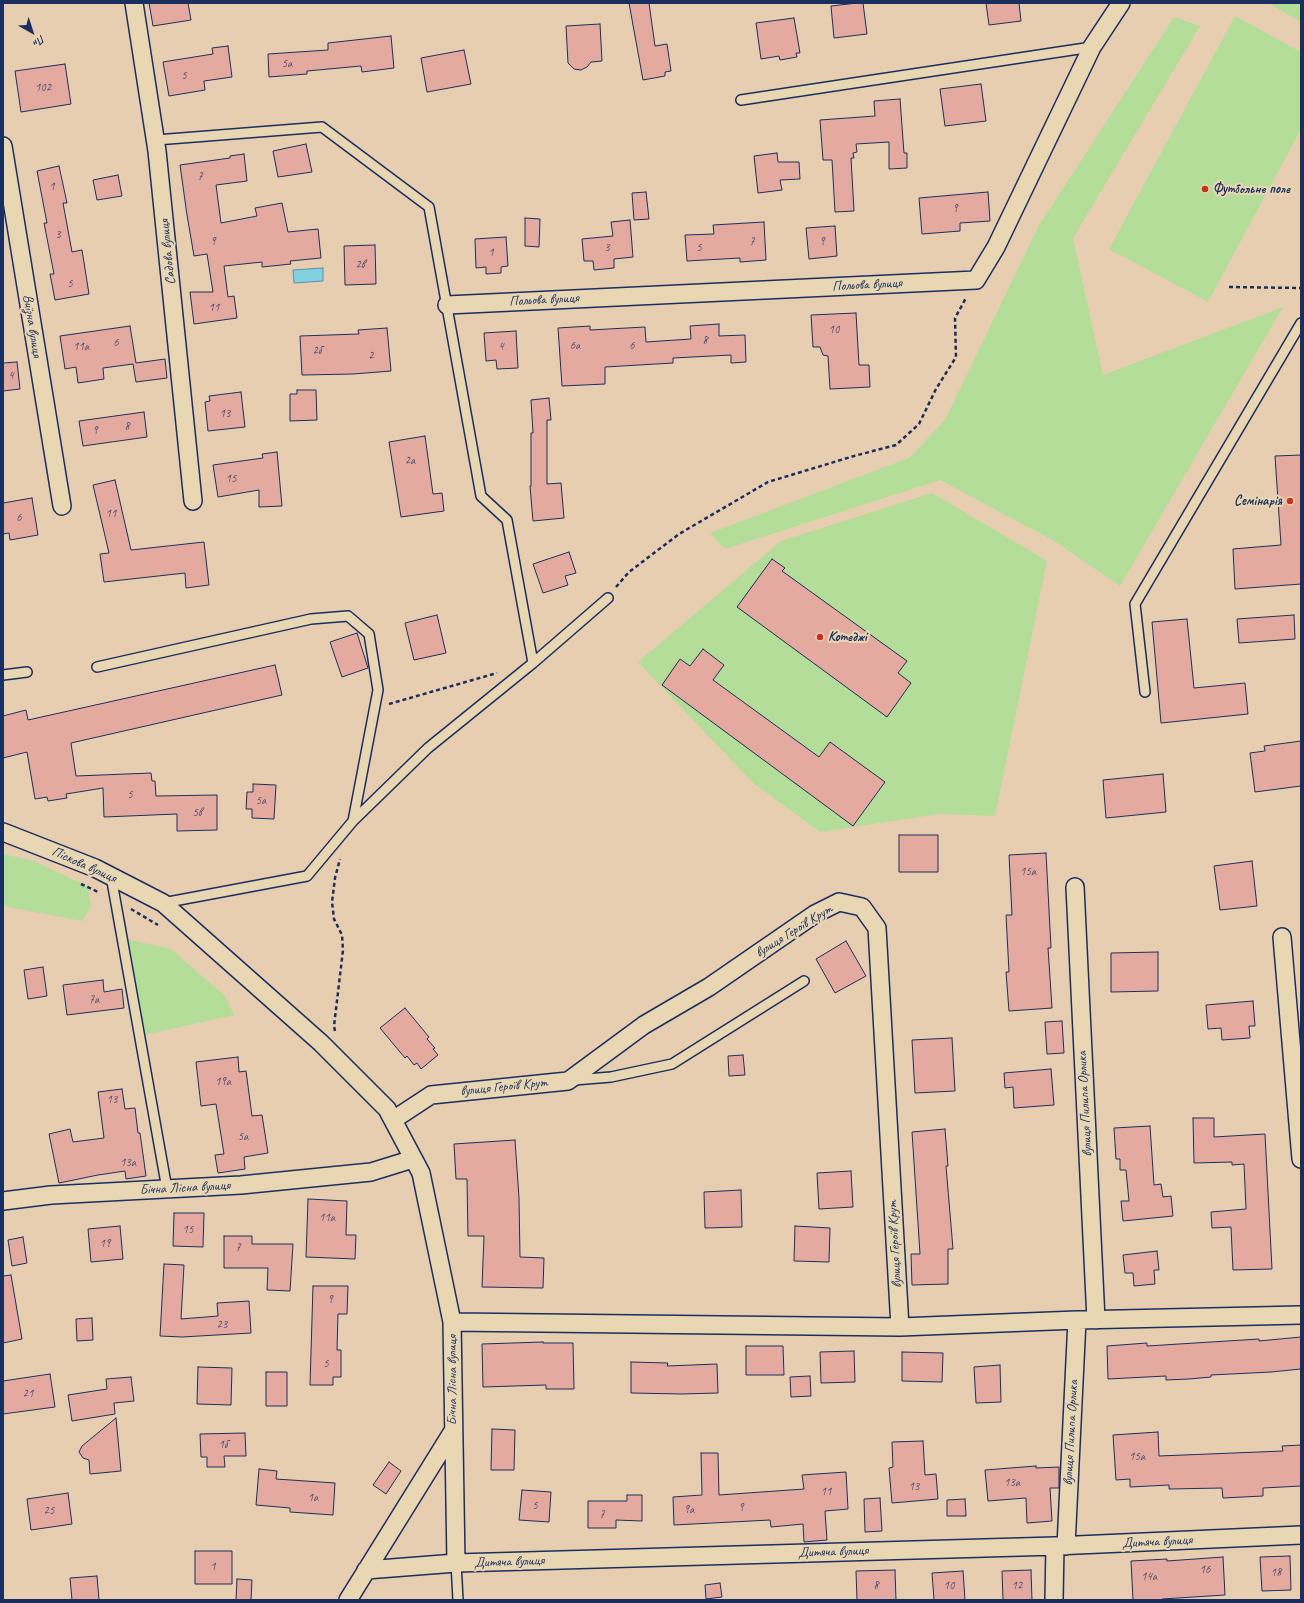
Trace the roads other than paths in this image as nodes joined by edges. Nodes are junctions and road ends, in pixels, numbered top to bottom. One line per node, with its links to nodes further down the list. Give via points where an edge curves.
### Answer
1 (134, 3): 5 (street, Садова вулиця)
2 (1121, 3): 3 (street)
3 (1092, 47): 4 (lane); 7 (street, Польова вулиця, via 996,247 976,280)
4 (741, 100)
5 (156, 140): 7 (lane, via 322,128 429,207); 9 (street, Садова вулиця)
6 (3, 146): 10 (street, Виїзна вулиця)
7 (447, 305): 12 (lane, via 481,496 507,520)
8 (1301, 323): 16 (lane, via 1135,604)
9 (194, 501)
10 (62, 506)
11 (608, 598): 12 (lane)
12 (532, 663): 17 (lane, via 428,748)
13 (97, 667): 17 (lane, via 311,619 348,616 369,634 378,690)
14 (27, 672): 15 (lane)
15 (3, 675)
16 (1145, 692)
17 (353, 821): 21 (lane, via 307,876)
18 (3, 832): 19 (street, Піскова вулиця)
19 (111, 876): 21 (street, Піскова вулиця); 28 (lane)
20 (1075, 887): 32 (street, вулиця Пилипа Орлика)
21 (163, 903): 25 (street, Бічна Лісна вулиця, via 321,1042 387,1109)
22 (1282, 937): 26 (street)
23 (804, 981): 24 (lane, via 672,1064 611,1077)
24 (568, 1081): 25 (street, вулиця Героїв Крут, via 431,1095); 34 (street, вулиця Героїв Крут, via 644,1025 709,987 815,914 839,902 862,907 877,928)
25 (393, 1120): 27 (street, Бічна Лісна вулиця)
26 (1301, 1158)
27 (413, 1159): 28 (street, Бічна Лісна вулиця, via 371,1172); 33 (street, Бічна Лісна вулиця, via 421,1173)
28 (167, 1190): 29 (street, Бічна Лісна вулиця, via 51,1195)
29 (3, 1201)
30 (1301, 1315): 32 (street)
31 (1077, 1320): 32 (street); 34 (street); 37 (street, вулиця Пилипа Орлика)
32 (1096, 1320)
33 (452, 1322): 34 (street); 35 (street, Бічна Лісна вулиця)
34 (900, 1327)
35 (453, 1431): 38 (street); 39 (street, Бічна Лісна вулиця)
36 (1301, 1535): 37 (street, Дитяча вулиця)
37 (1060, 1546): 38 (street, Дитяча вулиця); 42 (street, вулиця Пилипа Орлика)
38 (456, 1563): 39 (street, Дитяча вулиця); 41 (lane)
39 (366, 1570): 40 (street, Бічна Лісна вулиця)
40 (348, 1600)
41 (458, 1600)
42 (1054, 1600)

